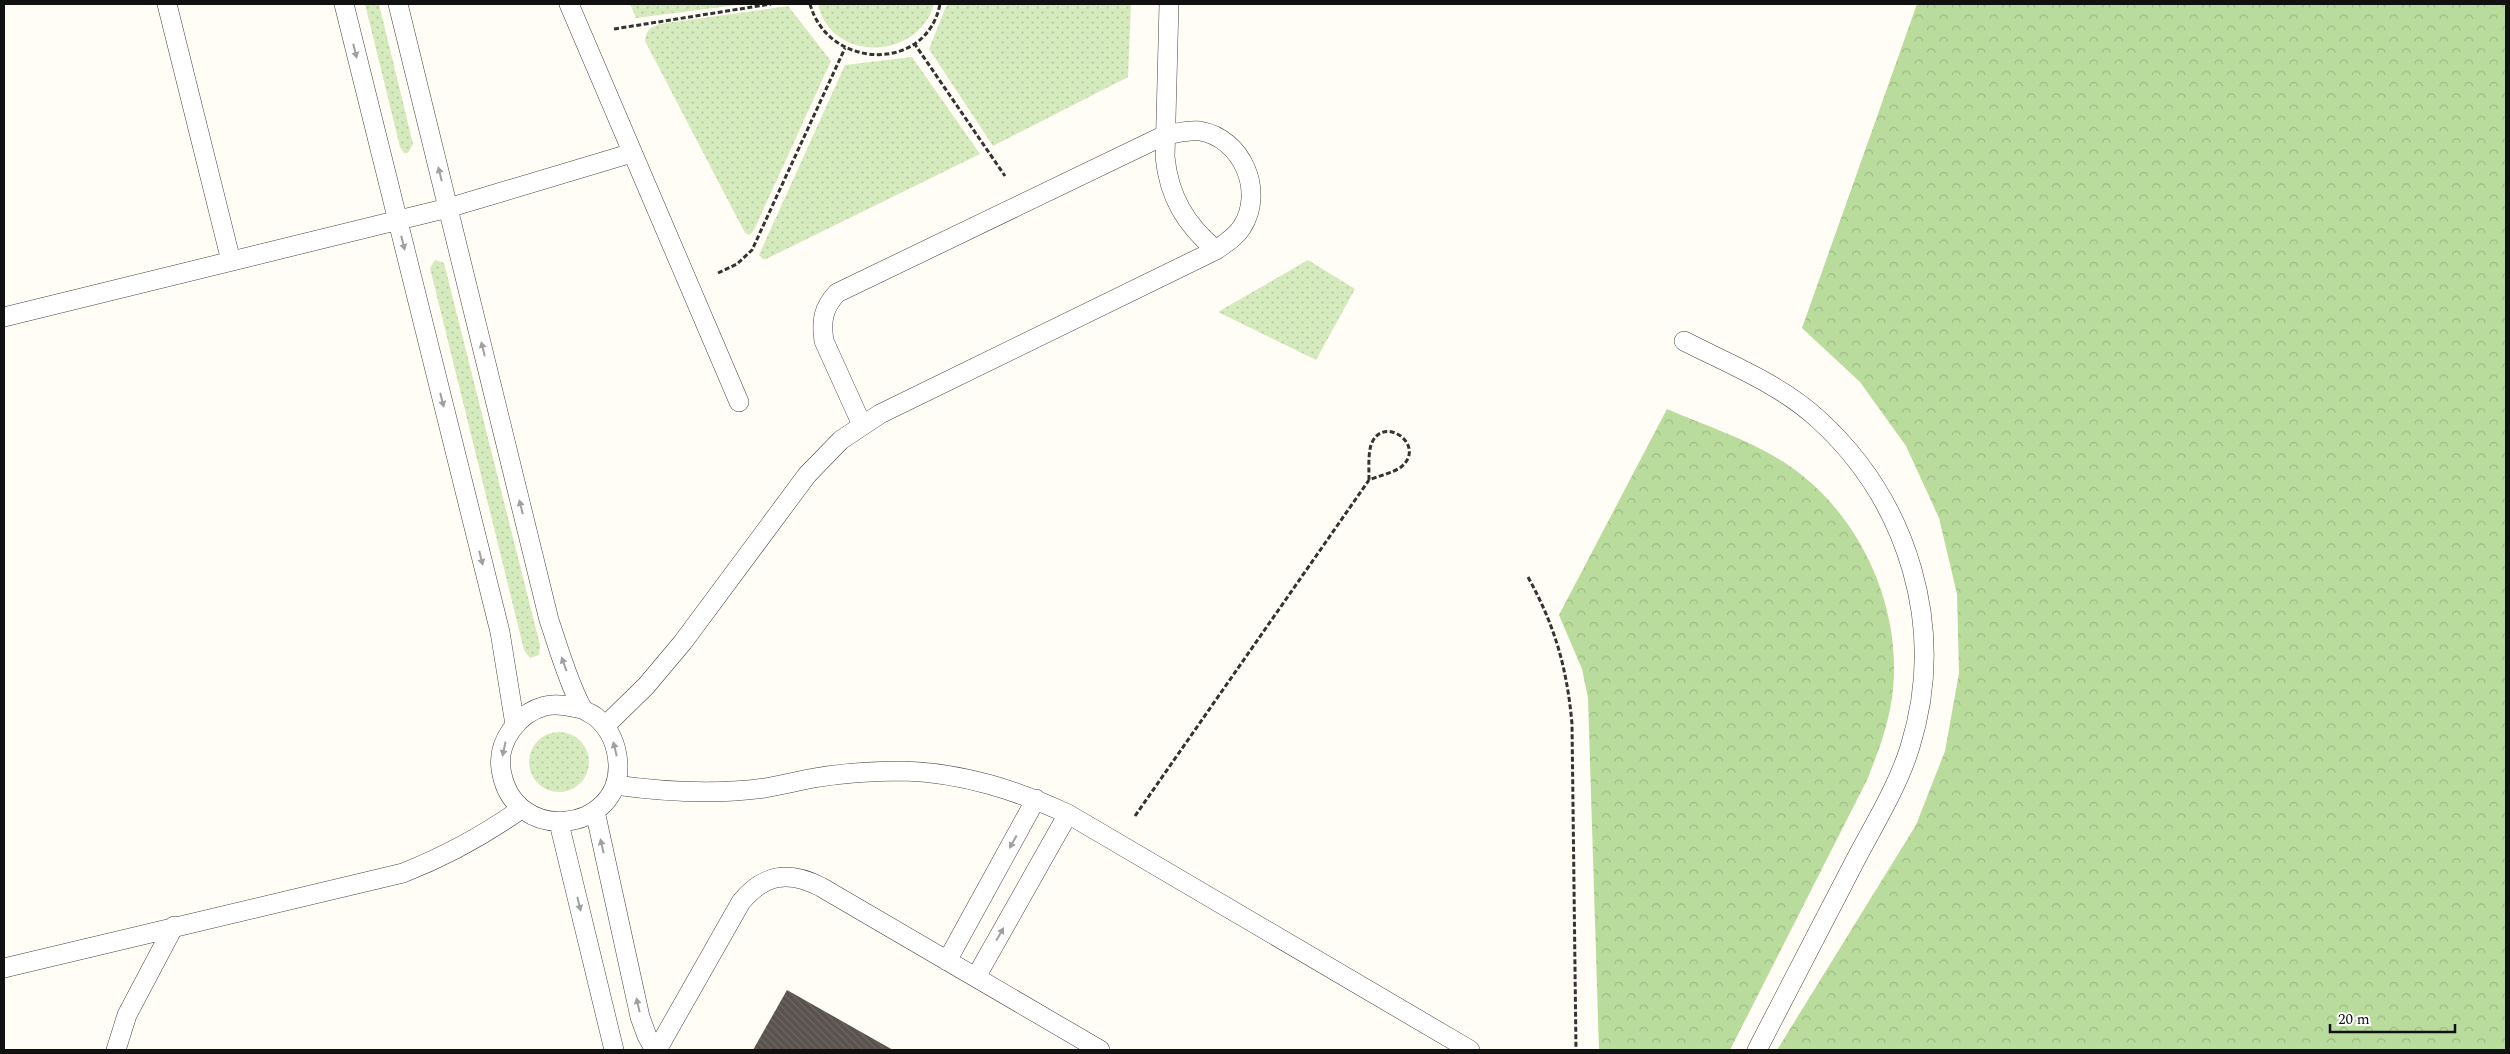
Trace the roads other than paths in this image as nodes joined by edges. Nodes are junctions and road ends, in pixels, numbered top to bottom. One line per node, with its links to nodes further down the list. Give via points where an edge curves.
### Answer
1 (167, 4): 11 (lane)
2 (344, 4): 9 (lane, one-way to 9)
3 (398, 4): 8 (lane, one-way to 3)
4 (569, 4): 7 (lane)
5 (1169, 4): 6 (lane)
6 (1166, 135): 10 (lane, via 1167,179 1174,199 1185,219); 10 (lane, via 1182,131 1216,137 1231,147 1250,176 1252,194 1242,227); 15 (lane, via 847,287 829,302 822,326 824,341)
7 (632, 153): 8 (lane); 14 (lane)
8 (448, 208): 9 (lane); 16 (lane, one-way to 8, via 549,620)
9 (398, 221): 11 (lane); 17 (lane, one-way to 17, via 500,632)
10 (1216, 250): 15 (lane)
11 (231, 261): 12 (lane)
12 (4, 317)
13 (1684, 341): 34 (lane, via 1774,388 1817,418 1859,461 1891,512 1913,568 1923,628 1922,689 1910,748 1885,803)
14 (739, 402)
15 (862, 425): 18 (lane, via 841,440 807,475 683,642 646,686)
16 (582, 709): 17 (lane, via 546,706 529,712); 18 (lane)
17 (515, 724): 21 (lane, one-way to 21, via 503,745 500,768 507,791)
18 (605, 726): 19 (lane, one-way to 18, via 618,765)
19 (614, 785): 20 (lane, via 664,792 715,793 851,773 905,771 994,784); 22 (lane)
20 (1036, 799): 23 (lane); 26 (lane, one-way to 26)
21 (521, 809): 24 (lane, via 539,819); 25 (lane, via 484,835 445,856 403,872)
22 (595, 811): 24 (lane, via 578,820); 31 (lane, one-way to 22, via 640,1017)
23 (1068, 814): 28 (lane, one-way to 23); 33 (lane)
24 (560, 823): 30 (lane, one-way to 30)
25 (174, 926): 27 (lane); 29 (lane, via 127,1015)
26 (947, 961): 28 (lane); 31 (lane, via 807,879 778,877 763,882 742,902)
27 (4, 968)
28 (976, 977): 32 (lane)
29 (116, 1050)
30 (614, 1050)
31 (656, 1050)
32 (1100, 1050)
33 (1470, 1050)
34 (1757, 1050)

